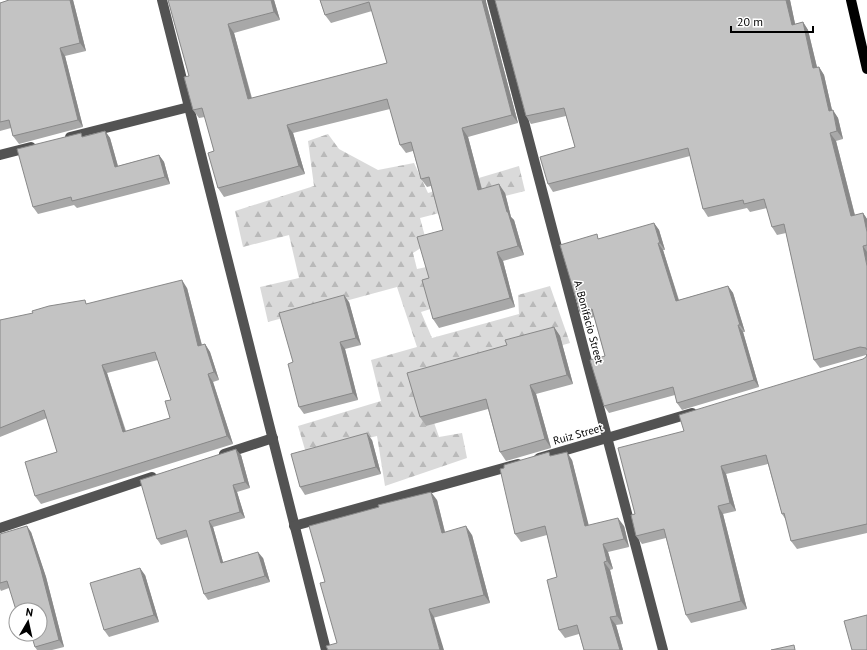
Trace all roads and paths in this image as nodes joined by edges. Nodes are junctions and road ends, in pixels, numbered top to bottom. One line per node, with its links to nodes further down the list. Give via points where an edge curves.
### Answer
1 (162, 0): 5 (street)
2 (492, 0): 11 (street, A. Bonifacio Street)
3 (851, 0): 4 (main road)
4 (867, 69)
5 (189, 107): 6 (street); 10 (street)
6 (60, 139)
7 (38, 145): 8 (street)
8 (0, 155)
9 (699, 411): 11 (street, Ruiz Street)
10 (273, 438): 12 (street); 14 (street)
11 (608, 438): 14 (street, Ruiz Street); 17 (street, A. Bonifacio Street)
12 (212, 458)
13 (159, 475): 15 (street)
14 (294, 526): 16 (street)
15 (0, 528)
16 (326, 650)
17 (663, 650)

